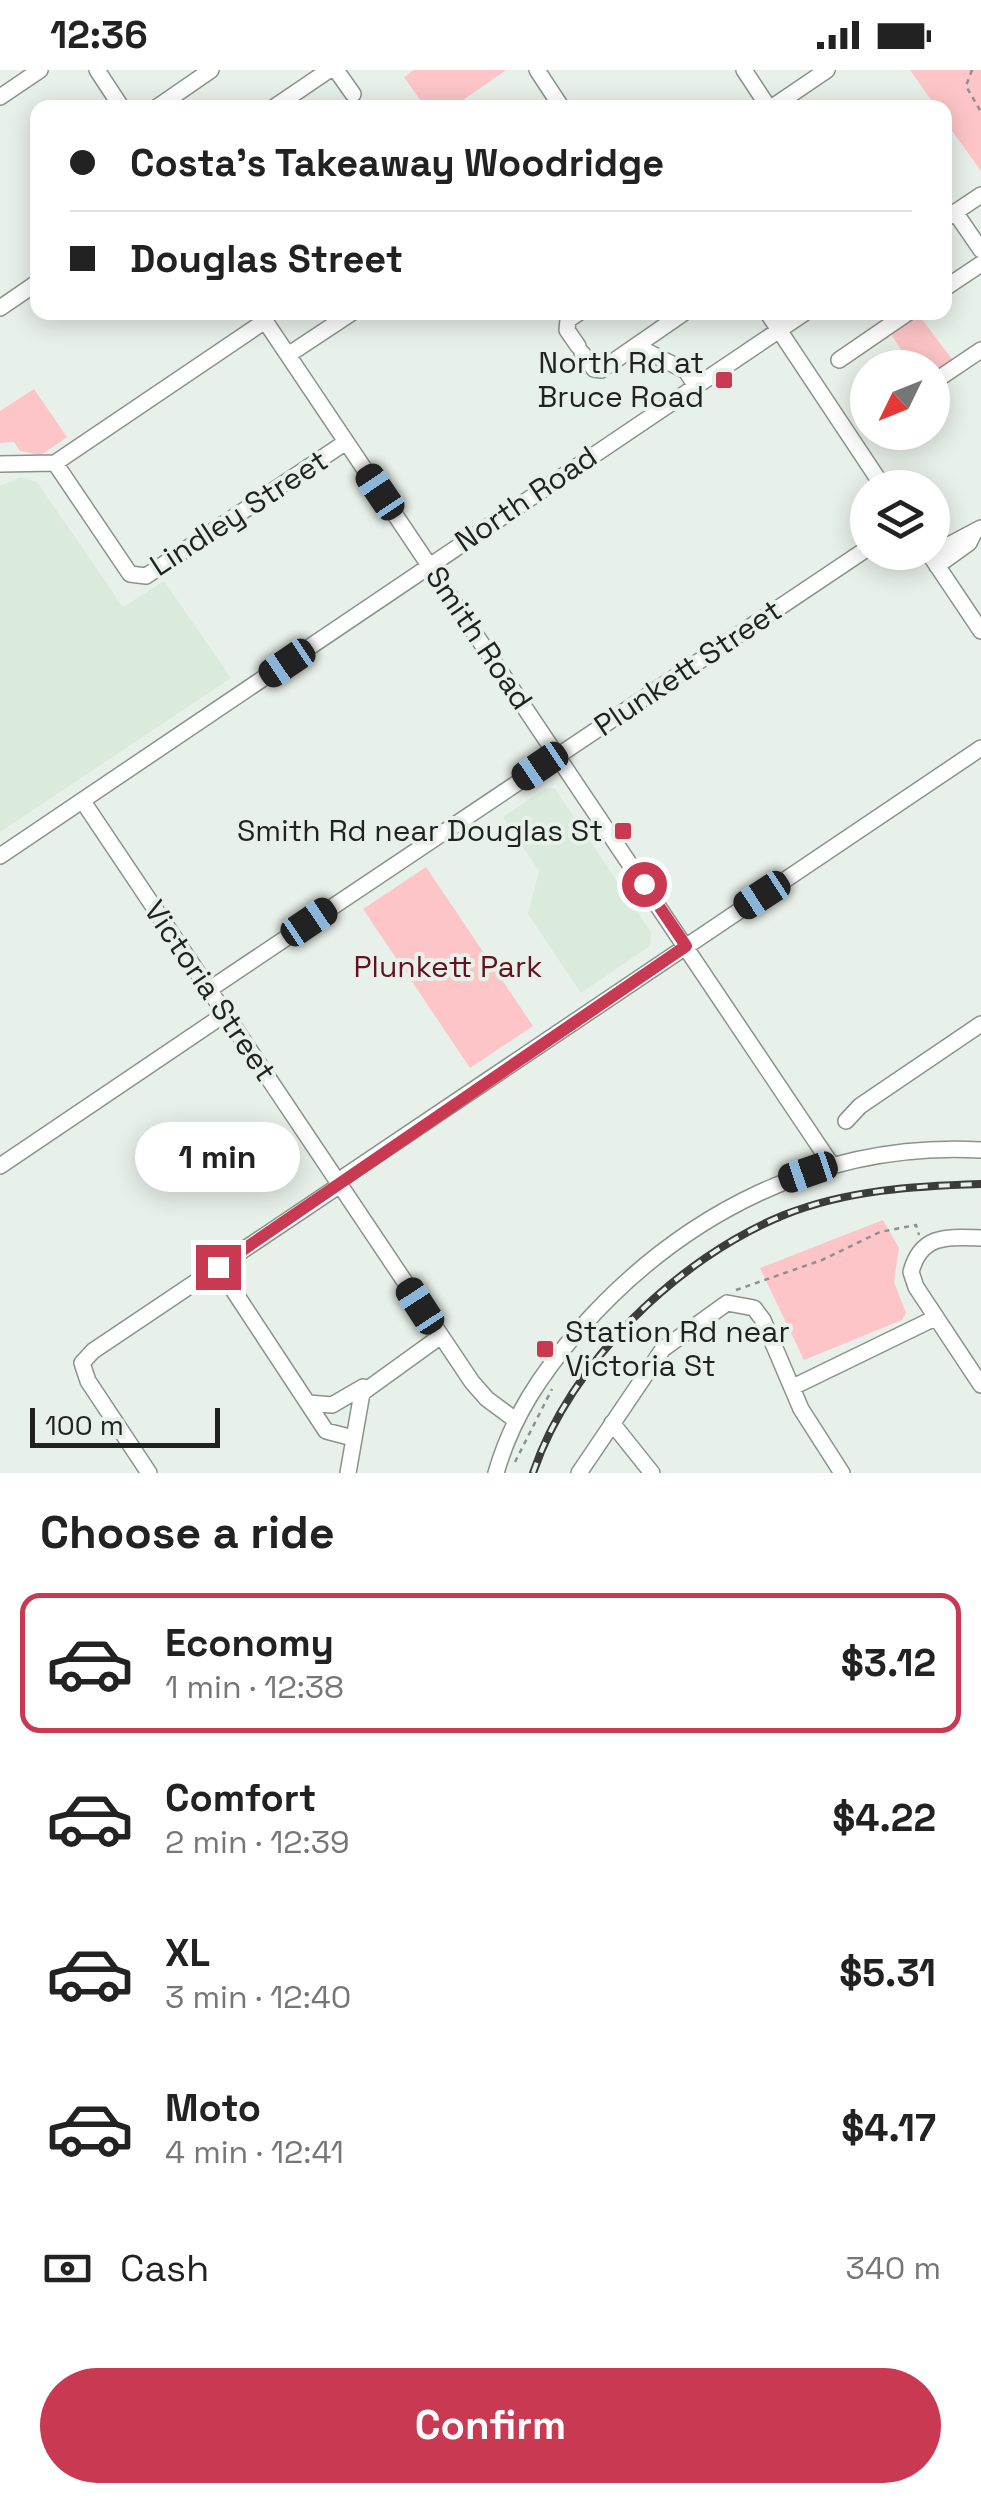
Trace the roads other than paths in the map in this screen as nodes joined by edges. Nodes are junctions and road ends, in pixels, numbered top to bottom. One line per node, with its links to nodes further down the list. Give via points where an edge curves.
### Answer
1 (40, 70): 9 (street)
2 (97, 70): 10 (street)
3 (211, 70): 11 (street)
4 (333, 70): 8 (street); 12 (street)
5 (537, 70): 13 (street)
6 (744, 70): 14 (street)
7 (826, 70): 15 (street)
8 (352, 94)
9 (0, 97)
10 (117, 100)
11 (168, 100)
12 (286, 100)
13 (557, 100)
14 (765, 100)
15 (782, 100)
16 (981, 195): 17 (street)
17 (952, 215)
18 (952, 218): 19 (street)
19 (981, 250)
20 (981, 264): 21 (street)
21 (952, 283)
22 (30, 287): 23 (street)
23 (0, 308)
24 (257, 320): 41 (street)
25 (266, 320): 35 (street, Smith Road)
26 (341, 320): 35 (street)
27 (568, 320): 33 (street, via 567,330 594,369)
28 (673, 320): 33 (street)
29 (772, 320): 32 (street)
30 (795, 320): 32 (street, North Road)
31 (897, 320): 36 (street)
32 (779, 331): 38 (street, North Road); 39 (street)
33 (636, 346): 38 (street, via 686,371)
34 (981, 350): 37 (street)
35 (288, 355): 40 (street, Smith Road)
36 (839, 360)
37 (950, 371)
38 (696, 386): 46 (street, North Road)
39 (850, 435)
40 (346, 442): 41 (street, Lindley Street, via 146,576 130,574); 46 (street, Smith Road)
41 (55, 463): 42 (street)
42 (0, 464)
43 (977, 530): 44 (street)
44 (950, 544)
45 (850, 560): 50 (street, Plunkett Street)
46 (429, 564): 50 (street, Smith Road); 51 (street, North Road)
47 (939, 570): 48 (street)
48 (981, 631)
49 (981, 748): 53 (street)
50 (557, 756): 53 (street, Smith Road); 54 (street, Plunkett Street)
51 (84, 803): 52 (street, North Road); 54 (street, Victoria Street)
52 (0, 856)
53 (686, 946): 59 (street, Smith Road); 61 (street)
54 (210, 990): 55 (street, Victoria Street)
55 (225, 1014): 60 (street); 61 (street, Victoria Street)
56 (981, 1024): 57 (street)
57 (846, 1121)
58 (981, 1150): 59 (street, via 908,1151)
59 (831, 1164): 70 (street, via 744,1198 669,1246 602,1304)
60 (0, 1166)
61 (339, 1183): 63 (street); 65 (street, Victoria Street)
62 (981, 1238): 64 (street, via 938,1237 922,1246 911,1272)
63 (218, 1267): 69 (street); 74 (street, via 82,1363)
64 (935, 1318): 67 (street); 68 (street)
65 (440, 1336): 66 (street); 70 (street, Victoria Street, via 486,1400)
66 (371, 1383): 69 (street, via 335,1404); 73 (street, via 358,1401)
67 (981, 1385)
68 (793, 1387): 71 (street, via 763,1320 754,1308 736,1303 705,1314 663,1349); 79 (street)
69 (310, 1404): 72 (street); 73 (street)
70 (514, 1418): 76 (street)
71 (612, 1423): 77 (street); 78 (street)
72 (326, 1430): 73 (street); 75 (street)
73 (354, 1432): 75 (street)
74 (149, 1473)
75 (348, 1473)
76 (496, 1473)
77 (579, 1473)
78 (652, 1473)
79 (842, 1473)

